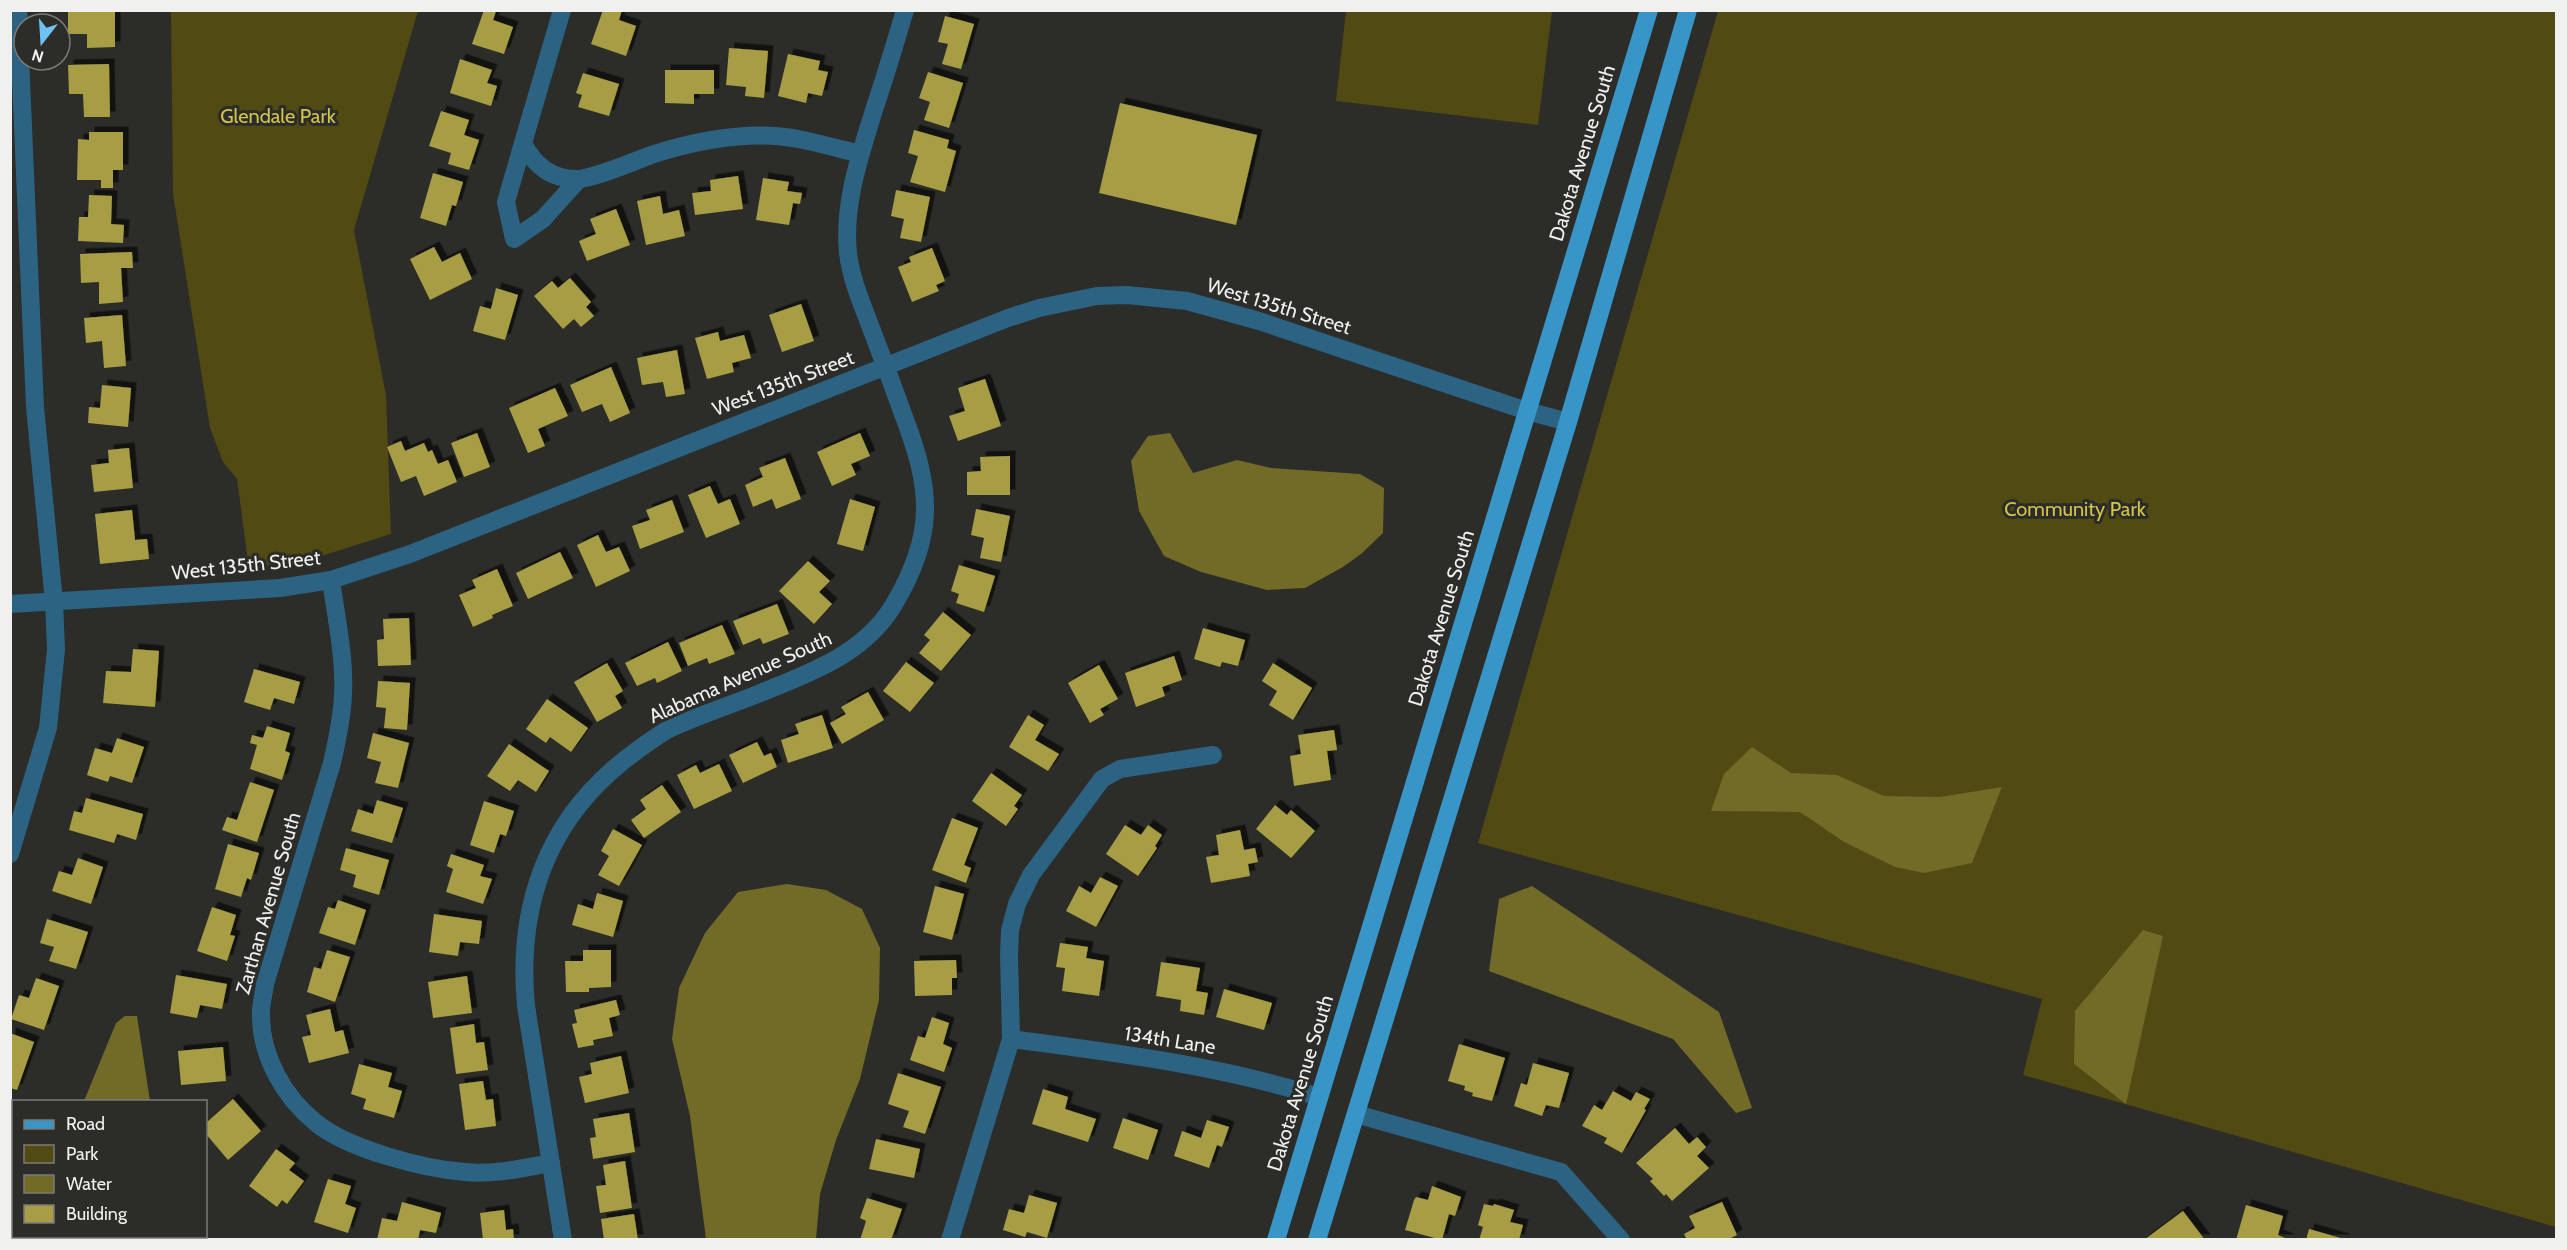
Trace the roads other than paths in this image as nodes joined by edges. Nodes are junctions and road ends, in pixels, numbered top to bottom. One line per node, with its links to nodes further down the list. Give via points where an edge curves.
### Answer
1 (18, 10): 9 (street)
2 (562, 10): 6 (street)
3 (905, 10): 7 (street, Alabama Avenue South)
4 (1649, 10): 11 (main road, Dakota Avenue South)
5 (1688, 10): 12 (main road)
6 (524, 143): 8 (street, via 531,159 547,171); 8 (street, via 506,202 514,239 543,219)
7 (860, 154): 8 (street, via 796,138 731,138 699,142); 10 (street, Alabama Avenue South, via 848,212 848,253 854,284)
8 (579, 180)
9 (19, 224): 14 (street)
10 (886, 367): 11 (street, West 135th Street, via 1039,308 1097,297 1155,297 1238,315); 13 (street, West 135th Street, via 410,554); 21 (street, Alabama Avenue South, via 919,456 926,488 926,519 919,552 891,610 847,654 813,672 666,731 632,754 580,803 544,864 531,902 523,973)
11 (1527, 411): 12 (street, West 135th Street); 19 (main road, Dakota Avenue South)
12 (1568, 422): 20 (main road)
13 (331, 580): 14 (street, West 135th Street, via 280,588); 21 (street, Zarthan Avenue South, via 343,694 339,729 332,764 265,984 260,1015 264,1045 292,1100 315,1123 336,1136 397,1158 466,1172 499,1172)
14 (54, 602): 15 (street, West 135th Street); 17 (street, via 54,683 48,728)
15 (10, 604)
16 (1213, 755): 18 (street, via 1119,770 1102,779 1031,875 1010,930)
17 (10, 854)
18 (1011, 1039): 19 (street, 134th Lane, via 1185,1063); 23 (street)
19 (1319, 1097): 24 (main road, Dakota Avenue South)
20 (1356, 1114): 25 (main road); 26 (street, via 1561,1172)
21 (551, 1163): 22 (street, Alabama Avenue South)
22 (563, 1239)
23 (950, 1239)
24 (1276, 1239)
25 (1317, 1239)
26 (1621, 1239)

